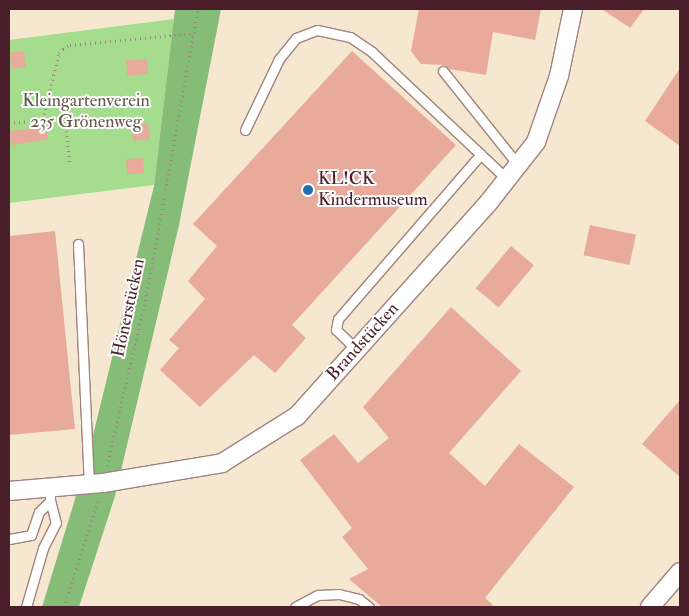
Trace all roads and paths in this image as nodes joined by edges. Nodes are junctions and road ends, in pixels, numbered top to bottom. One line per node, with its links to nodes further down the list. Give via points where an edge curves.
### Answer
1 (198, 9): 3 (path, Hönerstücken)
2 (573, 9): 10 (street, Brandstücken, via 559,76 536,142)
3 (194, 32): 5 (path, via 70,45 63,49 59,53); 14 (path, Hönerstücken, via 148,293)
4 (443, 71): 10 (lane)
5 (43, 119): 6 (path); 9 (path, via 61,118 65,121)
6 (9, 123)
7 (245, 130): 8 (lane, via 278,59 296,38 317,30 350,37 372,52)
8 (482, 154): 11 (lane); 13 (lane, via 338,319 336,330)
9 (70, 165)
10 (518, 165): 11 (street, Brandstücken)
11 (507, 179): 13 (street, Brandstücken)
12 (78, 244): 14 (lane)
13 (356, 350): 14 (street, Brandstücken, via 297,416 222,463)
14 (96, 484): 16 (street, Brandstücken); 20 (path, Hönerstücken)
15 (9, 491): 16 (street, Brandstücken)
16 (50, 494): 17 (lane, via 31,535); 19 (lane, via 56,523 43,548)
17 (9, 539)
18 (680, 572): 23 (street)
19 (26, 607)
20 (64, 607)
21 (295, 607): 22 (lane, via 318,595 339,594)
22 (369, 607)
23 (650, 607)

